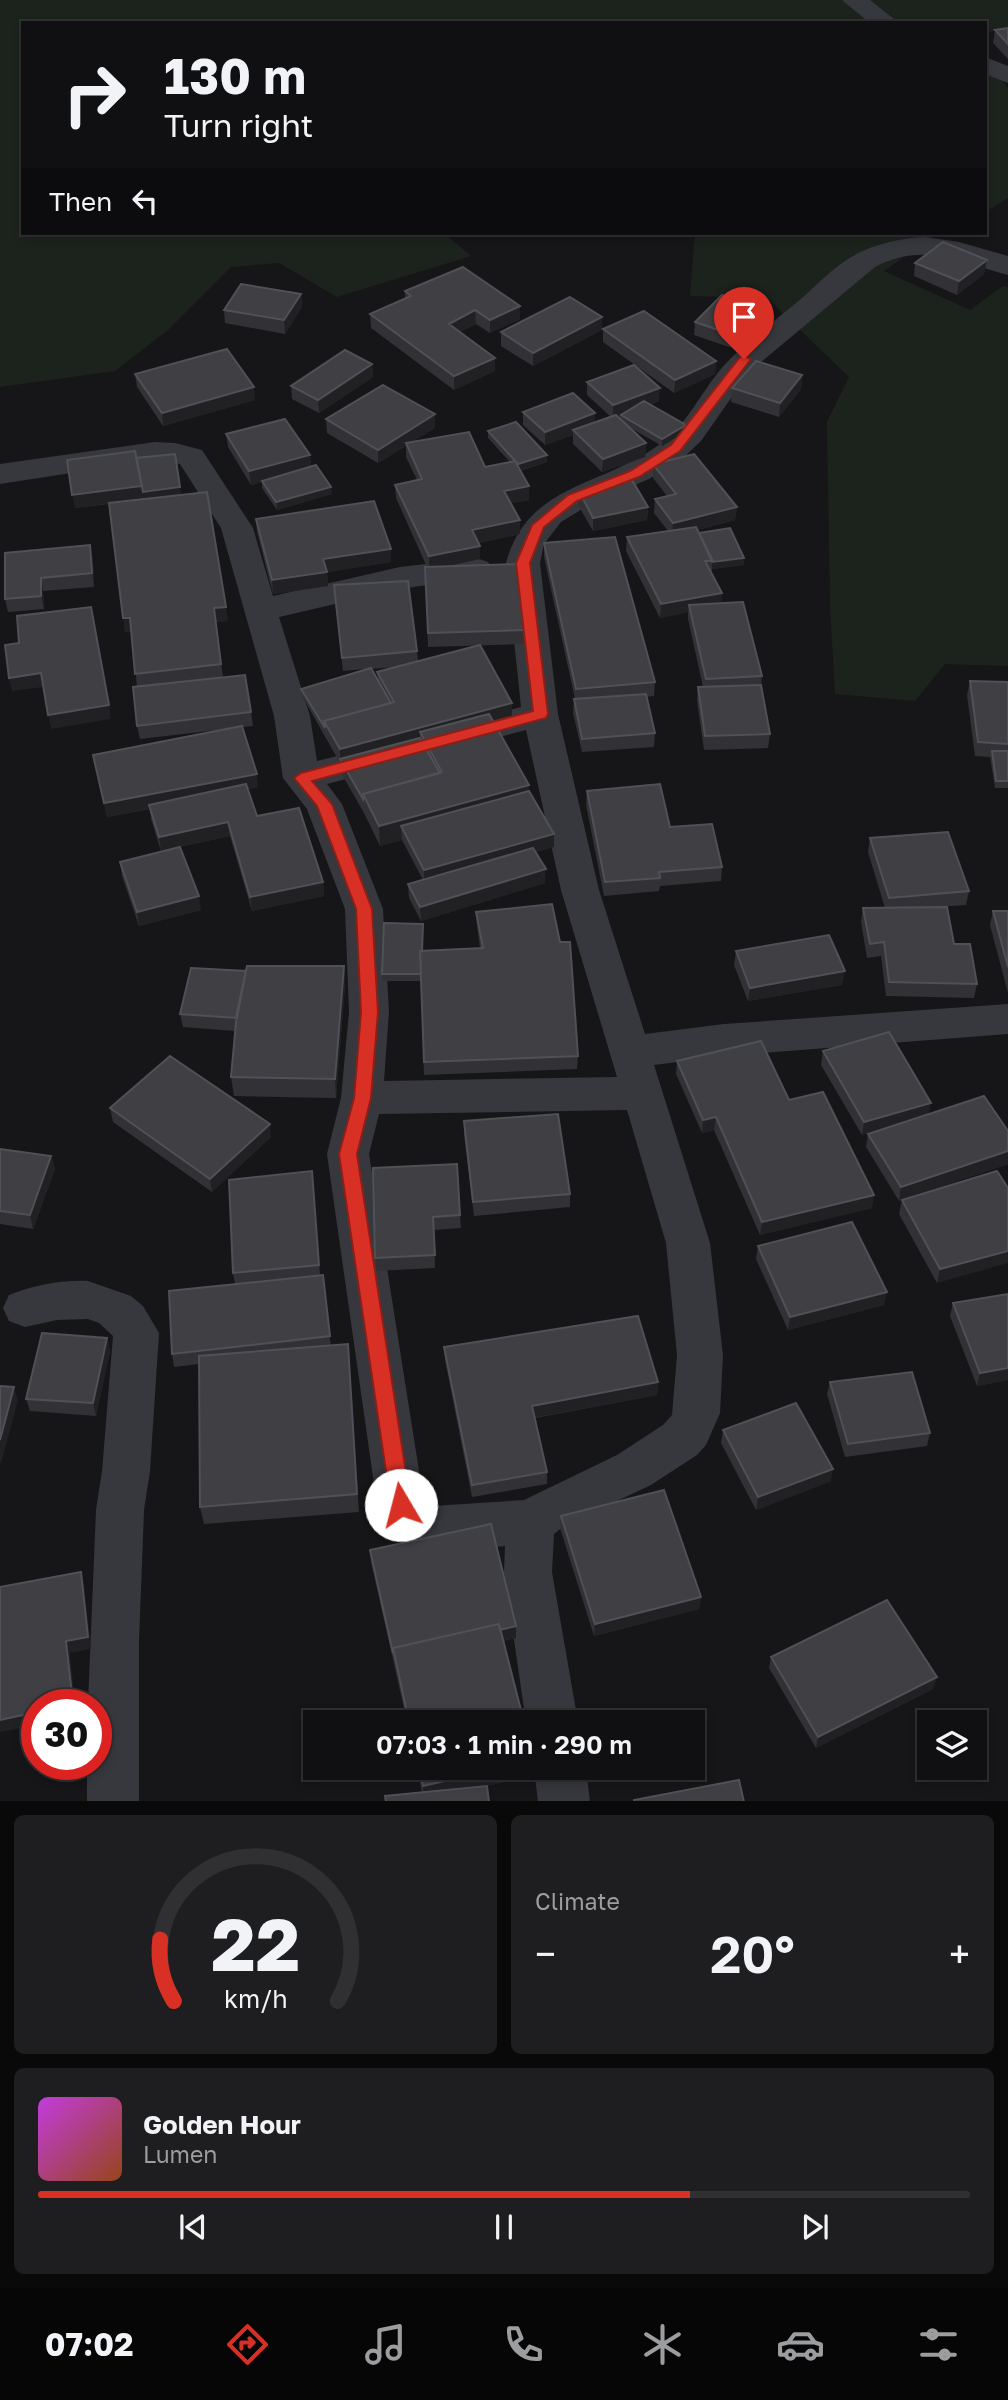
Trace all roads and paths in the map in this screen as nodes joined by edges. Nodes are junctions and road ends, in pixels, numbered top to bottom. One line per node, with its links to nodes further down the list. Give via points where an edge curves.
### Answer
1 (854, 0): 2 (street)
2 (884, 21)
3 (987, 66): 4 (street)
4 (1008, 75)
5 (1008, 266): 7 (street, via 941,246 896,249 860,264 744,359 676,448 634,474 572,498 549,514 531,539)
6 (0, 474): 8 (street, via 155,450 191,457 237,528)
7 (523, 563): 8 (street, via 400,578); 9 (street)
8 (260, 610): 10 (street, via 292,716)
9 (540, 714): 10 (street); 12 (street, via 580,890)
10 (301, 778): 13 (street, via 324,804 364,909 369,1012)
11 (1008, 1019): 12 (street, via 738,1039)
12 (636, 1073): 13 (street); 15 (street, via 688,1243 700,1355 697,1413 680,1440 634,1470 547,1510)
13 (362, 1098): 15 (street, via 348,1154 401,1505 416,1522 433,1530)
14 (25, 1308): 18 (street, via 103,1301 129,1318 136,1333 120,1510)
15 (534, 1521): 16 (street, via 528,1572)
16 (550, 1710)
17 (561, 1780): 19 (street)
18 (113, 1801)
19 (564, 1801)

